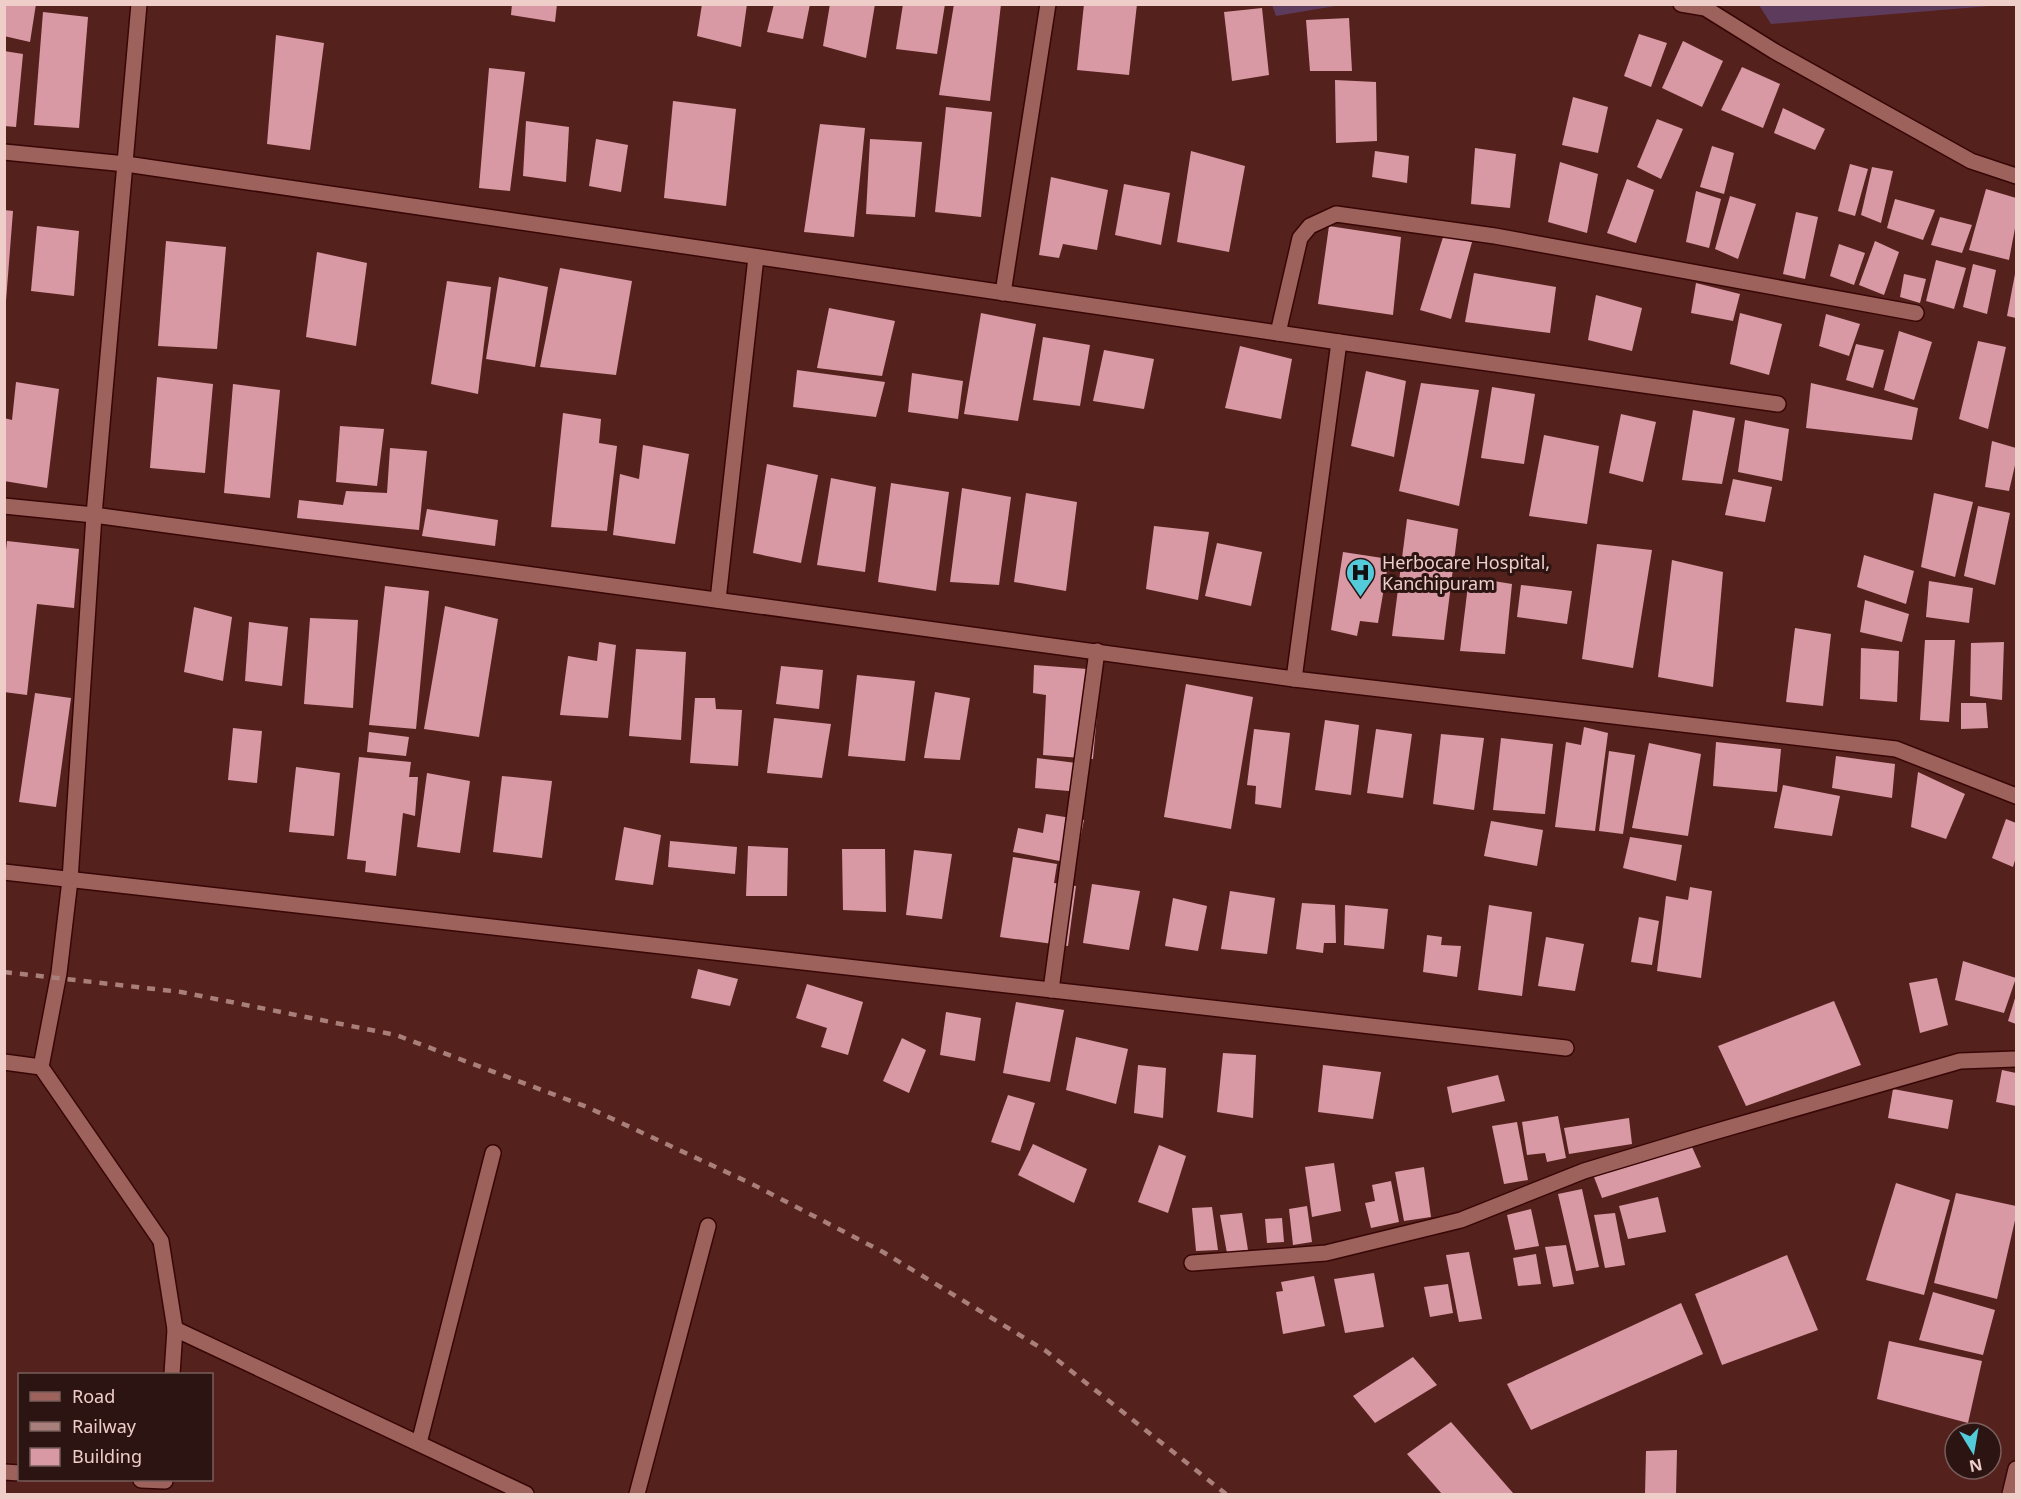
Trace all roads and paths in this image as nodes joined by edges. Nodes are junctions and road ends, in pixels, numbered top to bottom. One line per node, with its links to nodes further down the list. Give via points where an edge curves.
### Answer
1 (139, 4): 5 (street)
2 (1047, 4): 8 (street)
3 (1681, 4): 6 (street, via 1705,8 1971,161)
4 (4, 152): 5 (street)
5 (126, 164): 7 (street); 14 (street)
6 (2016, 176)
7 (756, 257): 8 (street); 15 (street)
8 (1003, 293): 10 (street)
9 (1916, 312): 10 (street, via 1495,237 1336,213 1310,226 1300,238)
10 (1278, 333): 11 (street)
11 (1339, 342): 12 (street); 17 (street)
12 (1778, 404)
13 (4, 506): 14 (street)
14 (94, 515): 15 (street); 20 (street)
15 (718, 600): 16 (street)
16 (1097, 651): 17 (street); 21 (street)
17 (1294, 678): 18 (street, via 1896,749)
18 (2016, 796)
19 (4, 872): 20 (street)
20 (70, 880): 21 (street); 25 (street, via 59,973)
21 (1051, 990): 22 (street)
22 (1566, 1048)
23 (2016, 1059): 28 (street, via 1959,1061 1707,1134 1584,1170 1461,1220 1326,1253)
24 (4, 1062): 25 (street)
25 (41, 1067): 29 (street, via 161,1241)
26 (493, 1153): 31 (street)
27 (708, 1226): 36 (street)
28 (1192, 1263)
29 (175, 1329): 30 (street); 31 (street)
30 (172, 1373)
31 (419, 1443): 35 (street)
32 (2016, 1469): 37 (street)
33 (149, 1481): 34 (street)
34 (164, 1485)
35 (526, 1494)
36 (637, 1494)
37 (2010, 1494)

